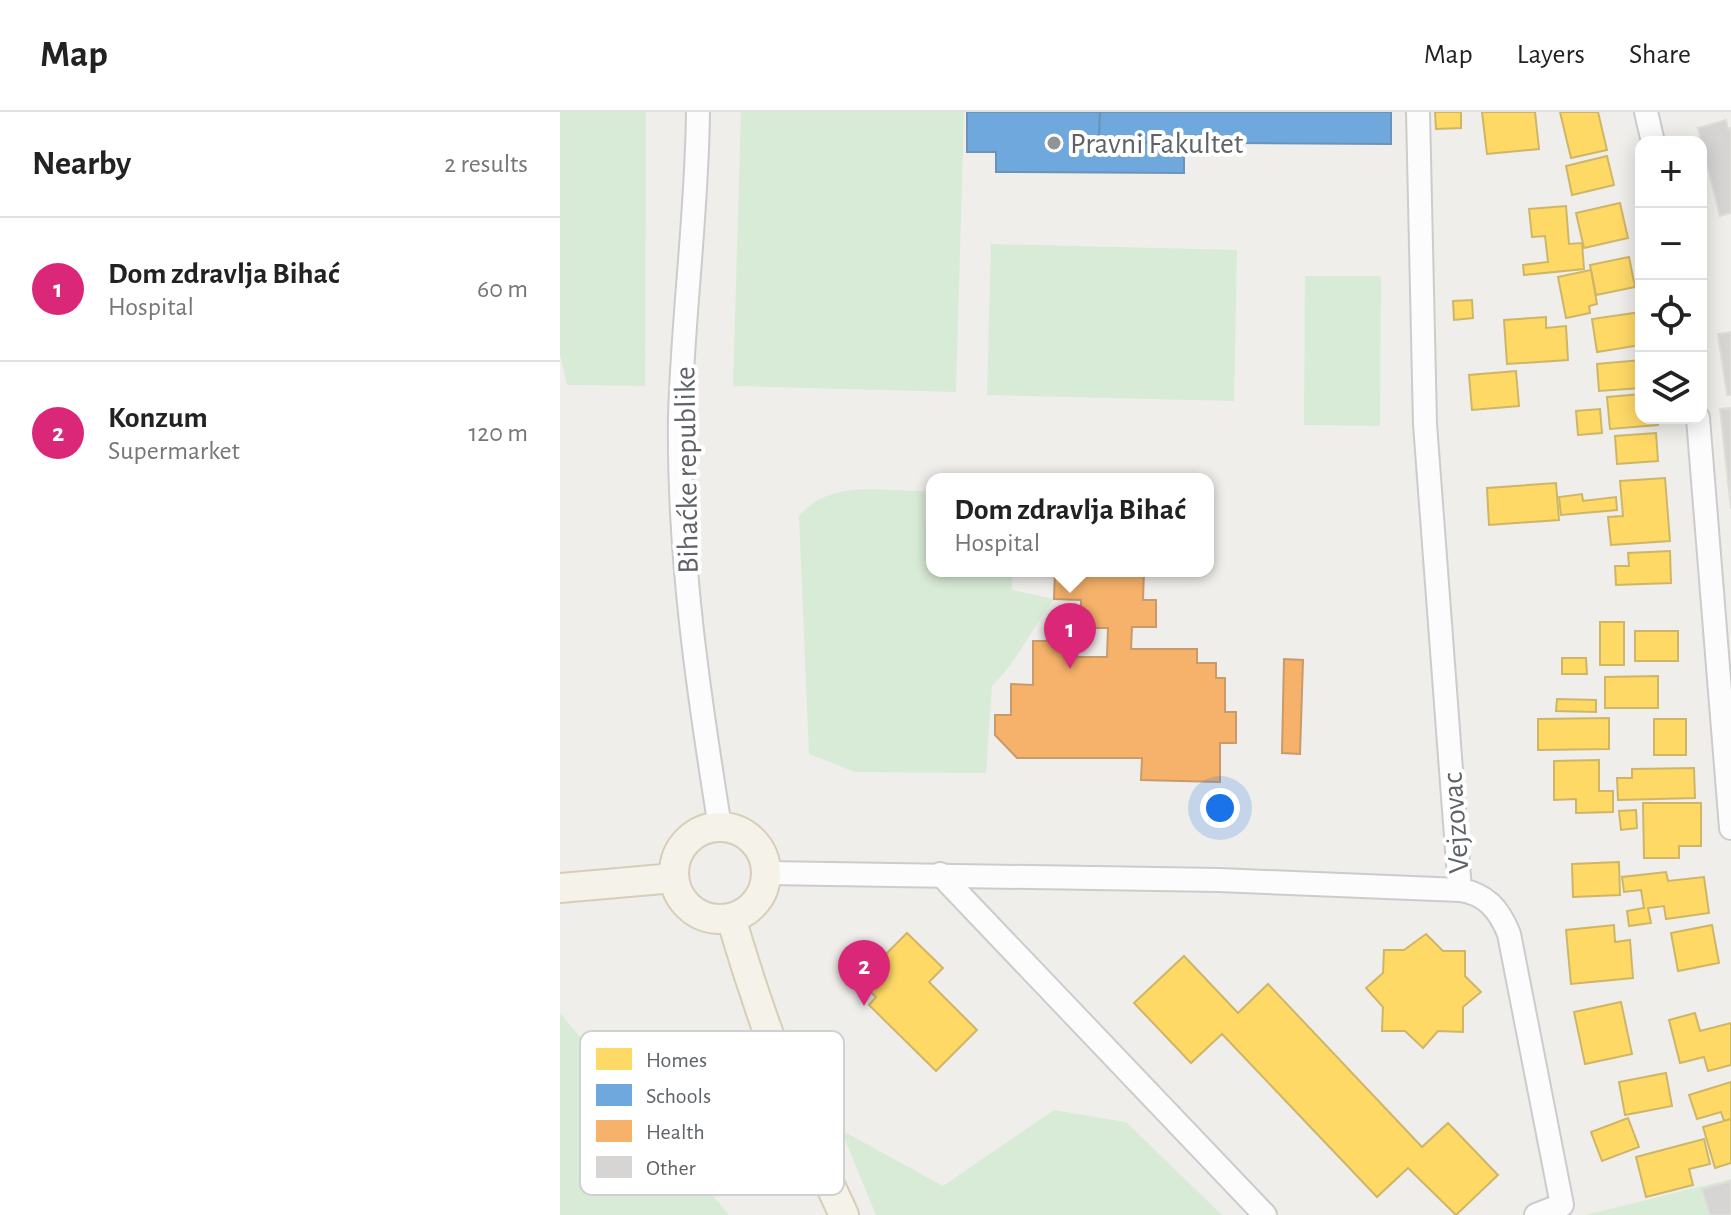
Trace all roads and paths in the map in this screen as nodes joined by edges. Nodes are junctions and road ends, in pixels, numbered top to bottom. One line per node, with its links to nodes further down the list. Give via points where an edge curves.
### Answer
1 (698, 112): 6 (street, Bihaćke republike, via 680,416 684,536)
2 (1418, 112): 12 (street, Vejzovac, via 1425,424)
3 (1646, 112): 4 (street)
4 (1652, 136)
5 (1698, 424): 7 (street)
6 (720, 827): 8 (main road, via 747,835 765,859); 10 (main road, via 705,829 681,848)
7 (1731, 828)
8 (767, 873): 9 (street, Vejzovac); 13 (main road, via 757,902)
9 (940, 874): 12 (street, Vejzovac); 17 (street)
10 (674, 878): 11 (main road); 13 (main road, via 678,893 700,915)
11 (560, 888)
12 (1460, 890): 18 (street, via 1477,893 1492,904 1509,934 1562,1205)
13 (731, 918): 14 (main road)
14 (768, 1031)
15 (834, 1195): 16 (main road)
16 (844, 1215)
17 (1265, 1215)
18 (1536, 1215)

